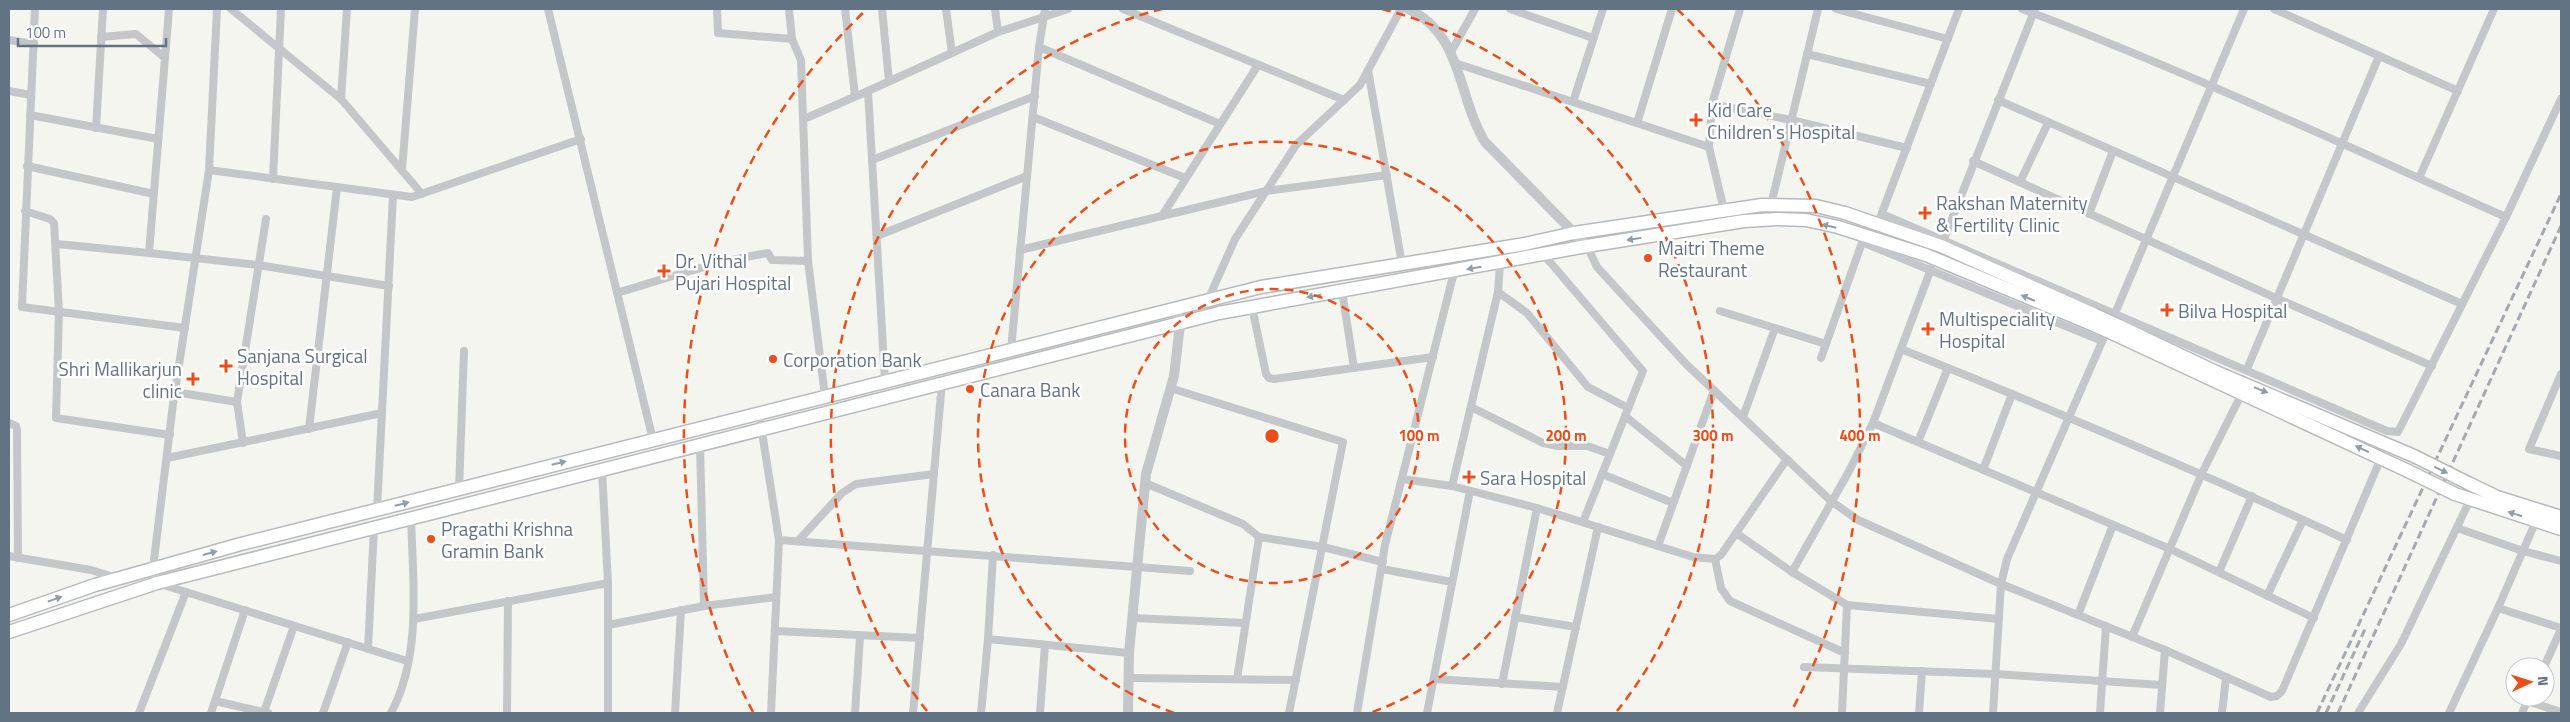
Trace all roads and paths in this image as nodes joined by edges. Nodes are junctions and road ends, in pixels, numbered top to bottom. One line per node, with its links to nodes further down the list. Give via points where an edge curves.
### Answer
1 (35, 9): 42 (street)
2 (103, 9): 37 (street)
3 (169, 9): 49 (street)
4 (217, 9): 85 (street)
5 (230, 9): 44 (street)
6 (281, 9): 44 (street)
7 (348, 9): 62 (street)
8 (415, 9): 86 (street)
9 (548, 9): 77 (street)
10 (716, 9): 39 (street, via 718,33)
11 (789, 9): 39 (street)
12 (845, 9): 60 (street)
13 (882, 9): 53 (street)
14 (946, 9): 46 (street)
15 (995, 9): 36 (street)
16 (1068, 9): 34 (street)
17 (1123, 9): 51 (street)
18 (1401, 9): 52 (street)
19 (1408, 9): 45 (street, via 1420,14 1441,34)
20 (1475, 9): 45 (street)
21 (1510, 9): 35 (street)
22 (1538, 9): 35 (street)
23 (1602, 9): 38 (street)
24 (1672, 9): 72 (street)
25 (1740, 9): 67 (street)
26 (1818, 9): 47 (street)
27 (1836, 9): 40 (street)
28 (1959, 9): 40 (street)
29 (2022, 9): 33 (street)
30 (2244, 9): 55 (street)
31 (2274, 9): 48 (street)
32 (2494, 9): 57 (street)
33 (2034, 11): 55 (street); 65 (street)
34 (1045, 12): 36 (street); 43 (street)
35 (1535, 18): 38 (street)
36 (998, 32): 46 (street)
37 (102, 37): 49 (street, via 136,34); 75 (street)
38 (1593, 38): 66 (street)
39 (792, 39): 70 (street, via 801,60)
40 (1948, 39): 54 (street)
41 (9, 40): 42 (street)
42 (34, 44): 59 (street)
43 (1039, 47): 61 (street); 74 (street)
44 (280, 48): 62 (street); 92 (street)
45 (1451, 52): 50 (street)
46 (952, 53): 53 (street)
47 (1808, 54): 54 (street); 71 (street)
48 (2379, 56): 57 (street); 78 (street)
49 (164, 58): 76 (street)
50 (1455, 62): 66 (street); 107 (street, via 1474,125 1485,142)
51 (1258, 65): 64 (street); 74 (street)
52 (1368, 70): 64 (street, via 1360,86); 88 (street)
53 (889, 81): 56 (street)
54 (1931, 84): 80 (street)
55 (2211, 86): 78 (street); 90 (street)
56 (868, 91): 60 (street); 82 (street)
57 (2458, 91): 91 (street)
58 (9, 92): 59 (street)
59 (31, 95): 68 (street)
60 (855, 96): 70 (street)
61 (1035, 96): 69 (street); 82 (street)
62 (341, 99): 86 (street)
63 (2561, 99): 104 (street)
64 (1344, 100): 95 (street, via 1296,145)
65 (1998, 100): 73 (street); 83 (street)
66 (1573, 102): 72 (street)
67 (1712, 104): 71 (street); 79 (street)
68 (30, 116): 75 (street); 84 (street)
69 (1033, 117): 87 (street); 89 (street)
70 (804, 119): 119 (street)
71 (1792, 120): 80 (street); 99 (street)
72 (1637, 123): 79 (street)
73 (2048, 123): 81 (street); 93 (street)
74 (1220, 124): 89 (street)
75 (96, 128): 76 (street)
76 (158, 140): 96 (street)
77 (581, 140): 97 (street); 129 (street)
78 (2342, 144): 91 (street); 108 (street)
79 (1709, 147): 100 (street)
80 (1906, 148): 106 (street)
81 (2113, 152): 90 (street); 102 (street)
82 (872, 160): 109 (street)
83 (1973, 161): 93 (street); 111 (street)
84 (28, 166): 96 (street); 101 (street)
85 (209, 170): 92 (street); 118 (street)
86 (402, 170): 97 (street)
87 (1027, 176): 109 (street); 115 (street)
88 (1387, 176): 95 (street); 120 (street)
89 (1185, 178): 103 (street)
90 (2172, 178): 108 (street); 112 (street)
91 (2419, 178): 104 (street)
92 (274, 179): 94 (street)
93 (2020, 182): 102 (street)
94 (337, 187): 98 (street); 125 (street)
95 (1266, 191): 103 (street); 131 (street, via 1235,239)
96 (154, 194): 116 (street)
97 (422, 194): 98 (street, via 412,197)
98 (394, 195): 126 (street)
99 (1771, 204): 100 (main road); 106 (main road, via 1816,206)
100 (1724, 210): 107 (main road)
101 (25, 211): 113 (street, via 54,223); 136 (street, via 22,307)
102 (2089, 214): 112 (street)
103 (1162, 216): 115 (street)
104 (2506, 217): 132 (street)
105 (266, 219): 122 (street)
106 (1880, 219): 111 (street); 138 (main road)
107 (1574, 233): 114 (street); 120 (main road)
108 (2302, 235): 130 (street); 132 (street)
109 (877, 236): 155 (street)
110 (1863, 239): 114 (main road, one-way to 114, via 1806,220 1777,219); 123 (street); 138 (main road, one-way to 110, via 1926,256); 144 (street)
111 (1944, 239): 137 (street)
112 (2146, 240): 130 (street); 137 (street)
113 (56, 244): 116 (street); 136 (street)
114 (1587, 246): 117 (main road); 159 (street, via 1597,267)
115 (1020, 250): 146 (street)
116 (149, 253): 118 (street)
117 (1544, 255): 121 (main road); 166 (street, via 1643,372)
118 (196, 258): 122 (street); 140 (street)
119 (808, 261): 129 (street, via 772,260 768,253); 163 (street)
120 (1402, 264): 131 (main road, via 1261,287)
121 (1500, 264): 124 (main road, one-way to 124); 128 (street)
122 (258, 265): 125 (street); 164 (street)
123 (1932, 269): 143 (street); 145 (street)
124 (1454, 272): 127 (main road); 148 (street)
125 (327, 276): 126 (street); 174 (street)
126 (389, 286): 167 (street)
127 (1342, 291): 133 (main road, one-way to 133); 151 (street)
128 (1498, 292): 165 (street); 166 (street, via 1527,312 1588,387)
129 (617, 293): 176 (street)
130 (2278, 299): 150 (street); 153 (street)
131 (1208, 300): 134 (main road)
132 (2462, 304): 150 (street)
133 (1252, 307): 139 (main road); 151 (street, via 1269,378)
134 (1176, 308): 139 (street); 146 (main road)
135 (1720, 311): 141 (street)
136 (58, 312): 140 (street); 175 (street, via 56,418)
137 (2115, 313): 143 (street); 153 (street)
138 (2091, 319): 142 (main road, bridge)
139 (1180, 324): 156 (main road); 158 (street)
140 (185, 328): 160 (street)
141 (1775, 328): 144 (street); 169 (street)
142 (2116, 330): 161 (main road); 203 (main road, one-way to 203, bridge, via 2414,456 2497,496)
143 (2102, 341): 170 (street)
144 (1826, 344): 149 (street)
145 (1900, 349): 152 (street); 172 (street)
146 (1011, 350): 155 (main road)
147 (464, 351): 194 (street)
148 (1433, 357): 151 (street); 191 (street)
149 (1821, 358)
150 (2432, 366): 153 (street, via 2398,432)
151 (1354, 368)
152 (1948, 368): 162 (street); 177 (street)
153 (2247, 369)
154 (2561, 374): 157 (street)
155 (885, 381): 163 (main road)
156 (942, 382): 173 (main road); 189 (street)
157 (2559, 387): 181 (street, via 2529,449)
158 (1170, 388): 192 (street); 219 (street, via 1343,442)
159 (1714, 390): 169 (street); 185 (street)
160 (175, 392): 164 (street); 175 (street)
161 (2242, 393): 183 (main road, one-way to 161); 188 (street)
162 (2012, 394): 170 (street); 187 (street)
163 (825, 396): 168 (main road)
164 (236, 402): 178 (street)
165 (1471, 407): 180 (street, via 1543,443 1587,446); 193 (street)
166 (1627, 412): 180 (street); 185 (street)
167 (382, 413): 174 (street); 202 (street)
168 (759, 413): 173 (street); 176 (main road)
169 (1743, 417): 184 (street)
170 (2070, 417): 188 (street); 196 (street)
171 (9, 423): 225 (street, via 17,430)
172 (1873, 423): 177 (street); 199 (street)
173 (763, 427): 179 (main road); 215 (street)
174 (308, 429): 178 (street)
175 (170, 435): 182 (street)
176 (653, 440): 194 (main road, one-way to 176)
177 (1918, 442): 187 (street)
178 (243, 443): 182 (street)
179 (700, 444): 186 (main road); 244 (street)
180 (1610, 454): 190 (street)
181 (2561, 456)
182 (167, 458): 229 (street)
183 (2382, 458): 198 (main road, bridge); 216 (street)
184 (1786, 459): 199 (street); 213 (street)
185 (1687, 466): 200 (street)
186 (602, 469): 204 (main road); 237 (street)
187 (1983, 470): 196 (street)
188 (2202, 473): 197 (street); 220 (street)
189 (934, 474): 217 (street, via 856,484 842,493); 221 (street)
190 (1602, 474): 200 (street); 207 (street)
191 (1402, 479): 193 (street); 228 (street)
192 (1145, 483): 214 (street, via 1243,524); 230 (street)
193 (1452, 486): 195 (street)
194 (459, 489): 202 (main road, one-way to 194)
195 (1470, 491): 201 (street); 235 (street)
196 (2037, 492): 208 (street); 238 (street, via 2007,560)
197 (2252, 496): 205 (street); 233 (street)
198 (2470, 500): 206 (main road, one-way to 198); 211 (street)
199 (1831, 501): 232 (street); 238 (street, via 1858,520)
200 (1673, 503): 218 (street)
201 (1536, 508): 207 (street); 250 (street)
202 (377, 510): 229 (main road, one-way to 202)
203 (2561, 517)
204 (411, 518): 210 (main road); 254 (street)
205 (2303, 520): 216 (street); 240 (street)
206 (2536, 521): 212 (main road); 222 (street)
207 (1583, 522): 209 (street)
208 (2113, 524): 220 (street); 249 (street)
209 (1598, 527): 218 (street); 259 (street)
210 (374, 528): 236 (main road); 269 (street)
211 (2457, 528): 222 (street); 315 (street, via 2401,644)
212 (2561, 529)
213 (1736, 533): 226 (street); 232 (street)
214 (1259, 537): 219 (street); 255 (street)
215 (779, 540): 217 (street); 241 (street)
216 (2347, 540): 253 (street)
217 (798, 541): 221 (street)
218 (1658, 546): 226 (street, via 1693,557)
219 (1323, 547): 228 (street); 283 (street)
220 (2170, 549): 233 (street); 264 (street)
221 (928, 550): 223 (street); 265 (street)
222 (2523, 551): 227 (street); 245 (street)
223 (993, 555): 230 (street); 266 (street)
224 (9, 556): 225 (street)
225 (18, 558): 234 (street, via 91,570)
226 (1716, 559): 272 (street, via 1721,588 1730,601)
227 (2561, 561)
228 (1382, 565): 235 (street); 306 (street)
229 (153, 568): 234 (main road); 236 (street)
230 (1137, 568): 231 (street); 251 (street)
231 (1190, 571)
232 (1792, 572): 243 (street)
233 (2219, 572): 240 (street)
234 (118, 578): 248 (main road, one-way to 234)
235 (1452, 582): 282 (street)
236 (157, 583): 239 (street); 262 (main road)
237 (608, 583): 242 (street); 256 (street)
238 (2001, 584): 249 (street); 252 (street)
239 (186, 592): 246 (street); 291 (street)
240 (2268, 596): 253 (street)
241 (776, 597): 244 (street); 261 (street)
242 (508, 602): 254 (street); 296 (street)
243 (1847, 605): 252 (street); 272 (street)
244 (704, 606): 247 (street)
245 (2498, 608): 260 (street); 316 (street)
246 (245, 610): 257 (street); 288 (street)
247 (681, 610): 256 (street); 298 (street)
248 (9, 615)
249 (2078, 615): 258 (street)
250 (1515, 617): 259 (street); 285 (street)
251 (1132, 618): 255 (street); 271 (street)
252 (1998, 618): 278 (street)
253 (2314, 618): 279 (street, via 2277,696 2271,697)
254 (414, 619): 274 (street)
255 (1246, 623): 281 (street)
256 (608, 625): 297 (street)
257 (294, 626): 267 (street); 293 (street)
258 (2106, 626): 264 (street); 284 (street)
259 (1576, 627): 287 (street)
260 (2561, 629): 273 (street)
261 (775, 631): 263 (street); 299 (street)
262 (9, 632)
263 (860, 636): 265 (street); 300 (street)
264 (2132, 637): 270 (street)
265 (920, 638): 301 (street)
266 (988, 639): 268 (street); 302 (street)
267 (348, 642): 269 (street); 294 (street)
268 (1045, 645): 271 (street); 303 (street)
269 (368, 649): 274 (street)
270 (2165, 650): 279 (street); 286 (street)
271 (1129, 653): 280 (street)
272 (1845, 653): 276 (street)
273 (2548, 657)
274 (407, 661): 295 (street, via 403,691)
275 (1804, 667): 276 (street)
276 (1845, 668): 277 (street); 309 (street)
277 (1922, 671): 278 (street); 310 (street)
278 (1995, 674): 284 (street); 311 (street)
279 (2226, 677): 314 (street)
280 (1128, 678): 281 (street); 304 (street)
281 (1237, 679): 283 (street)
282 (1434, 679): 285 (street); 307 (street)
283 (1296, 680): 305 (street)
284 (2102, 682): 286 (street); 312 (street)
285 (1502, 684): 287 (street)
286 (2162, 685): 313 (street)
287 (1563, 687): 308 (street)
288 (215, 701): 292 (street); 293 (street)
289 (2548, 707): 290 (street)
290 (2561, 712)
291 (139, 713)
292 (210, 713)
293 (266, 713)
294 (323, 713)
295 (391, 713)
296 (507, 713)
297 (608, 713)
298 (675, 713)
299 (771, 713)
300 (854, 713)
301 (913, 713)
302 (981, 713)
303 (1040, 713)
304 (1128, 713)
305 (1289, 713)
306 (1357, 713)
307 (1427, 713)
308 (1557, 713)
309 (1842, 713)
310 (1920, 713)
311 (1993, 713)
312 (2100, 713)
313 (2160, 713)
314 (2222, 713)
315 (2358, 713)
316 (2449, 713)

